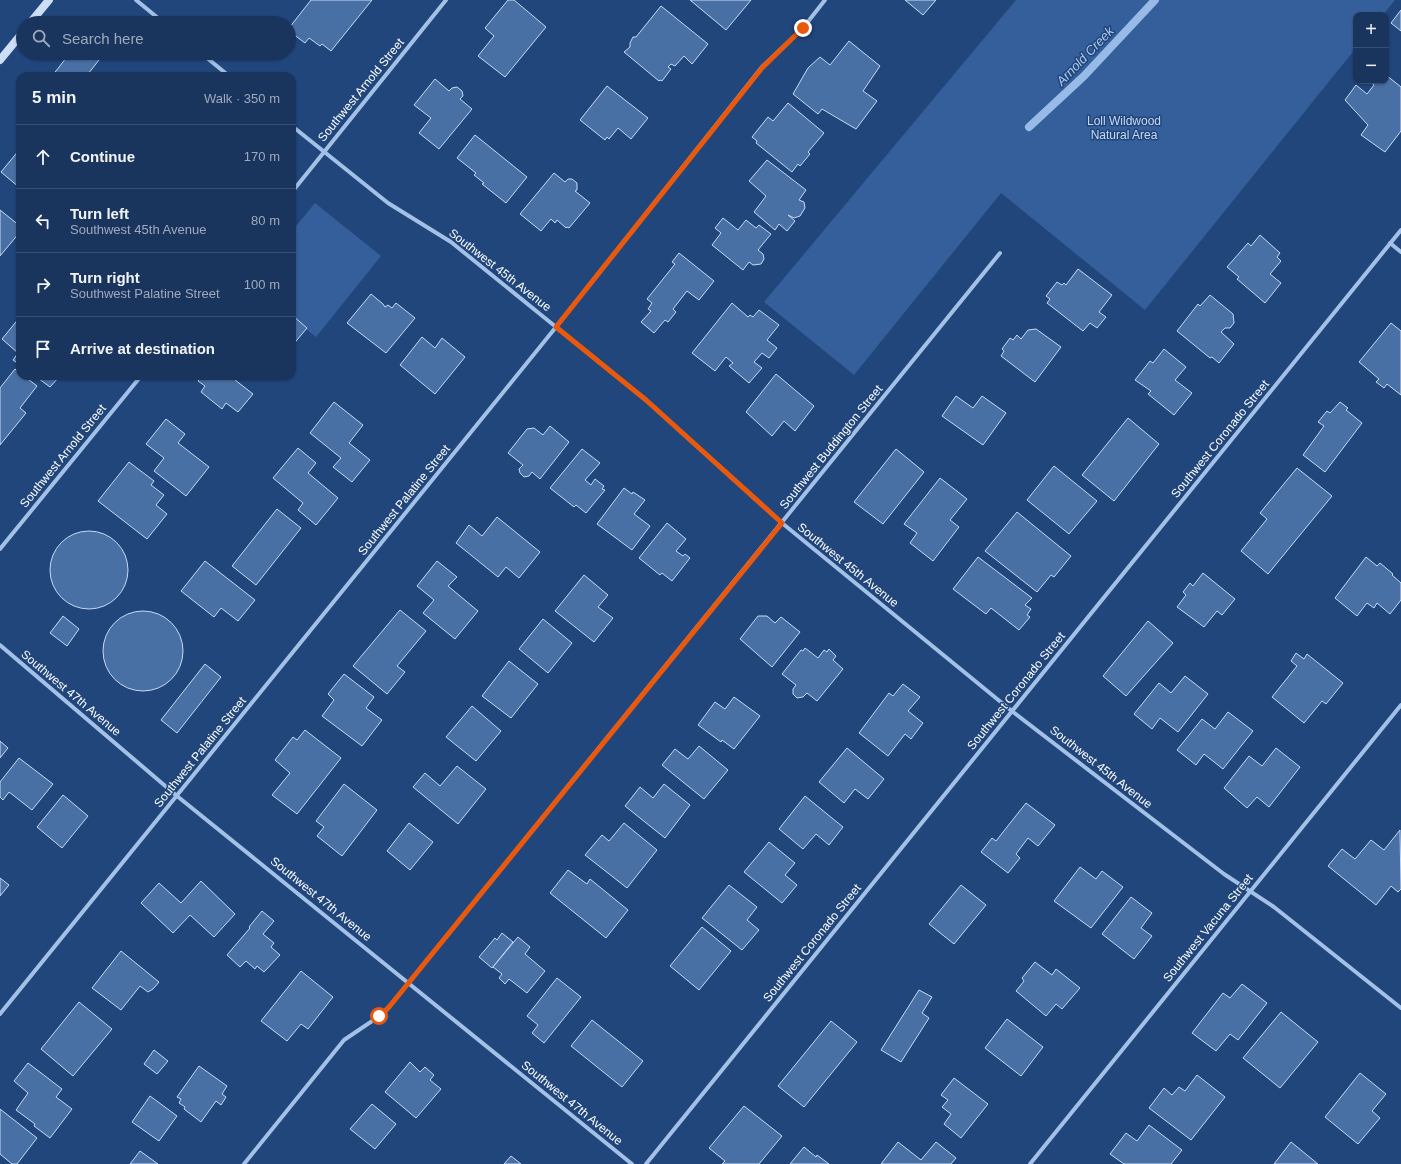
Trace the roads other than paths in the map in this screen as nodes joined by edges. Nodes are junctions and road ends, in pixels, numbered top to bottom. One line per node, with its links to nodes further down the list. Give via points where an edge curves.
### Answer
1 (49, 0): 5 (street)
2 (136, 0): 6 (street)
3 (446, 0): 12 (street, Southwest Arnold Street)
4 (825, 0): 18 (street, Southwest Palatine Street, via 803,28 762,68)
5 (36, 16)
6 (155, 16)
7 (16, 41): 8 (street)
8 (0, 60)
9 (210, 60): 10 (street)
10 (224, 72)
11 (296, 129): 12 (street, Southwest 45th Avenue)
12 (324, 152): 13 (street, Southwest Arnold Street); 18 (street, Southwest 45th Avenue, via 388,203 451,242)
13 (296, 187)
14 (1401, 230): 15 (street, Southwest Coronado Street)
15 (1390, 243): 16 (street); 24 (street, Southwest Coronado Street)
16 (1401, 252)
17 (1000, 253): 20 (street, Southwest Buddington Street)
18 (556, 327): 20 (street, Southwest 45th Avenue, via 646,400); 25 (street, Southwest Palatine Street)
19 (138, 380): 21 (street, Southwest Arnold Street)
20 (782, 523): 24 (street, Southwest 45th Avenue); 27 (street, Southwest Buddington Street)
21 (0, 549)
22 (0, 645): 25 (street, Southwest 47th Avenue)
23 (1401, 705): 26 (street, Southwest Vacuna Street)
24 (1012, 712): 26 (street, Southwest 45th Avenue); 32 (street, Southwest Coronado Street)
25 (177, 796): 27 (street, Southwest 47th Avenue); 29 (street, Southwest Palatine Street)
26 (1250, 892): 28 (street, Southwest 45th Avenue, via 1274,907); 33 (street, Southwest Vacuna Street)
27 (409, 983): 30 (street, Southwest Buddington Street, via 384,1013 344,1040); 31 (street, Southwest 47th Avenue)
28 (1401, 1008)
29 (0, 1014)
30 (244, 1164)
31 (632, 1164)
32 (646, 1164)
33 (1030, 1164)

